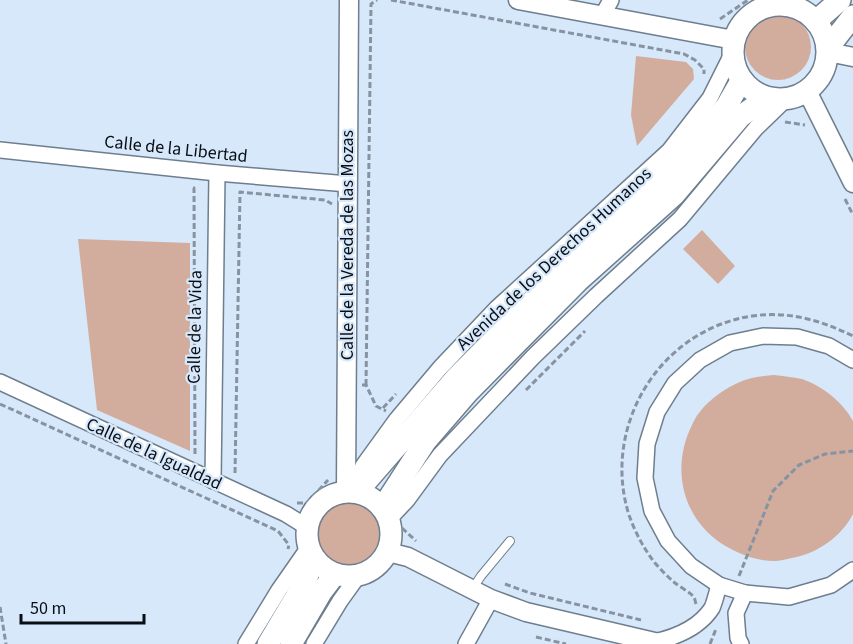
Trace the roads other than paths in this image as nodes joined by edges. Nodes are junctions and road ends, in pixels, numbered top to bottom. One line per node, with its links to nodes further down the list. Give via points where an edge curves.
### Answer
1 (349, 0): 15 (street, Calle de la Vereda de las Mozas)
2 (518, 0): 4 (street)
3 (840, 0): 6 (main road)
4 (607, 8): 7 (street)
5 (853, 16): 8 (main road)
6 (816, 21): 7 (main road, via 795,7 769,6 747,18); 8 (main road)
7 (733, 47): 10 (main road); 20 (street, Avenida de los Derechos Humanos, via 710,98 669,151 497,308 397,419)
8 (828, 50): 9 (street); 11 (main road, via 822,74)
9 (853, 57)
10 (741, 81): 12 (main road, via 753,91); 20 (main road, Avenida de los Derechos Humanos, via 726,107 660,183 565,267)
11 (807, 91): 12 (main road); 16 (street)
12 (777, 99): 21 (main road, Avenida de los Derechos Humanos, via 741,116 674,195 578,281 469,391 425,442)
13 (0, 150): 14 (street, Calle de la Libertad)
14 (217, 173): 15 (street, Calle de la Libertad); 19 (street, Calle de la Vida)
15 (348, 184): 20 (street, Calle de la Vereda de las Mozas)
16 (848, 190)
17 (853, 360): 29 (street, via 830,346 797,337 763,336 730,344 700,360 675,383 657,411 647,444 645,478 652,511 668,541 691,566)
18 (0, 382): 19 (street, Calle de la Igualdad)
19 (213, 481): 23 (street, Calle de la Igualdad, via 286,514)
20 (347, 487): 21 (main road, via 367,495); 23 (main road, via 320,504 312,514)
21 (393, 515): 24 (main road)
22 (510, 541): 28 (lane)
23 (310, 544): 26 (main road, via 327,570); 32 (street); 33 (main road, via 306,580)
24 (388, 552): 27 (main road, via 376,567); 28 (street)
25 (853, 570): 29 (street, via 831,585 789,597)
26 (335, 574): 27 (main road); 34 (main road)
27 (358, 576): 35 (street)
28 (477, 583): 30 (street)
29 (732, 589): 31 (street, via 697,625); 37 (street)
30 (491, 599): 31 (street, via 526,612); 36 (street)
31 (659, 643)
32 (246, 644)
33 (268, 644)
34 (291, 644)
35 (314, 644)
36 (466, 644)
37 (741, 644)

